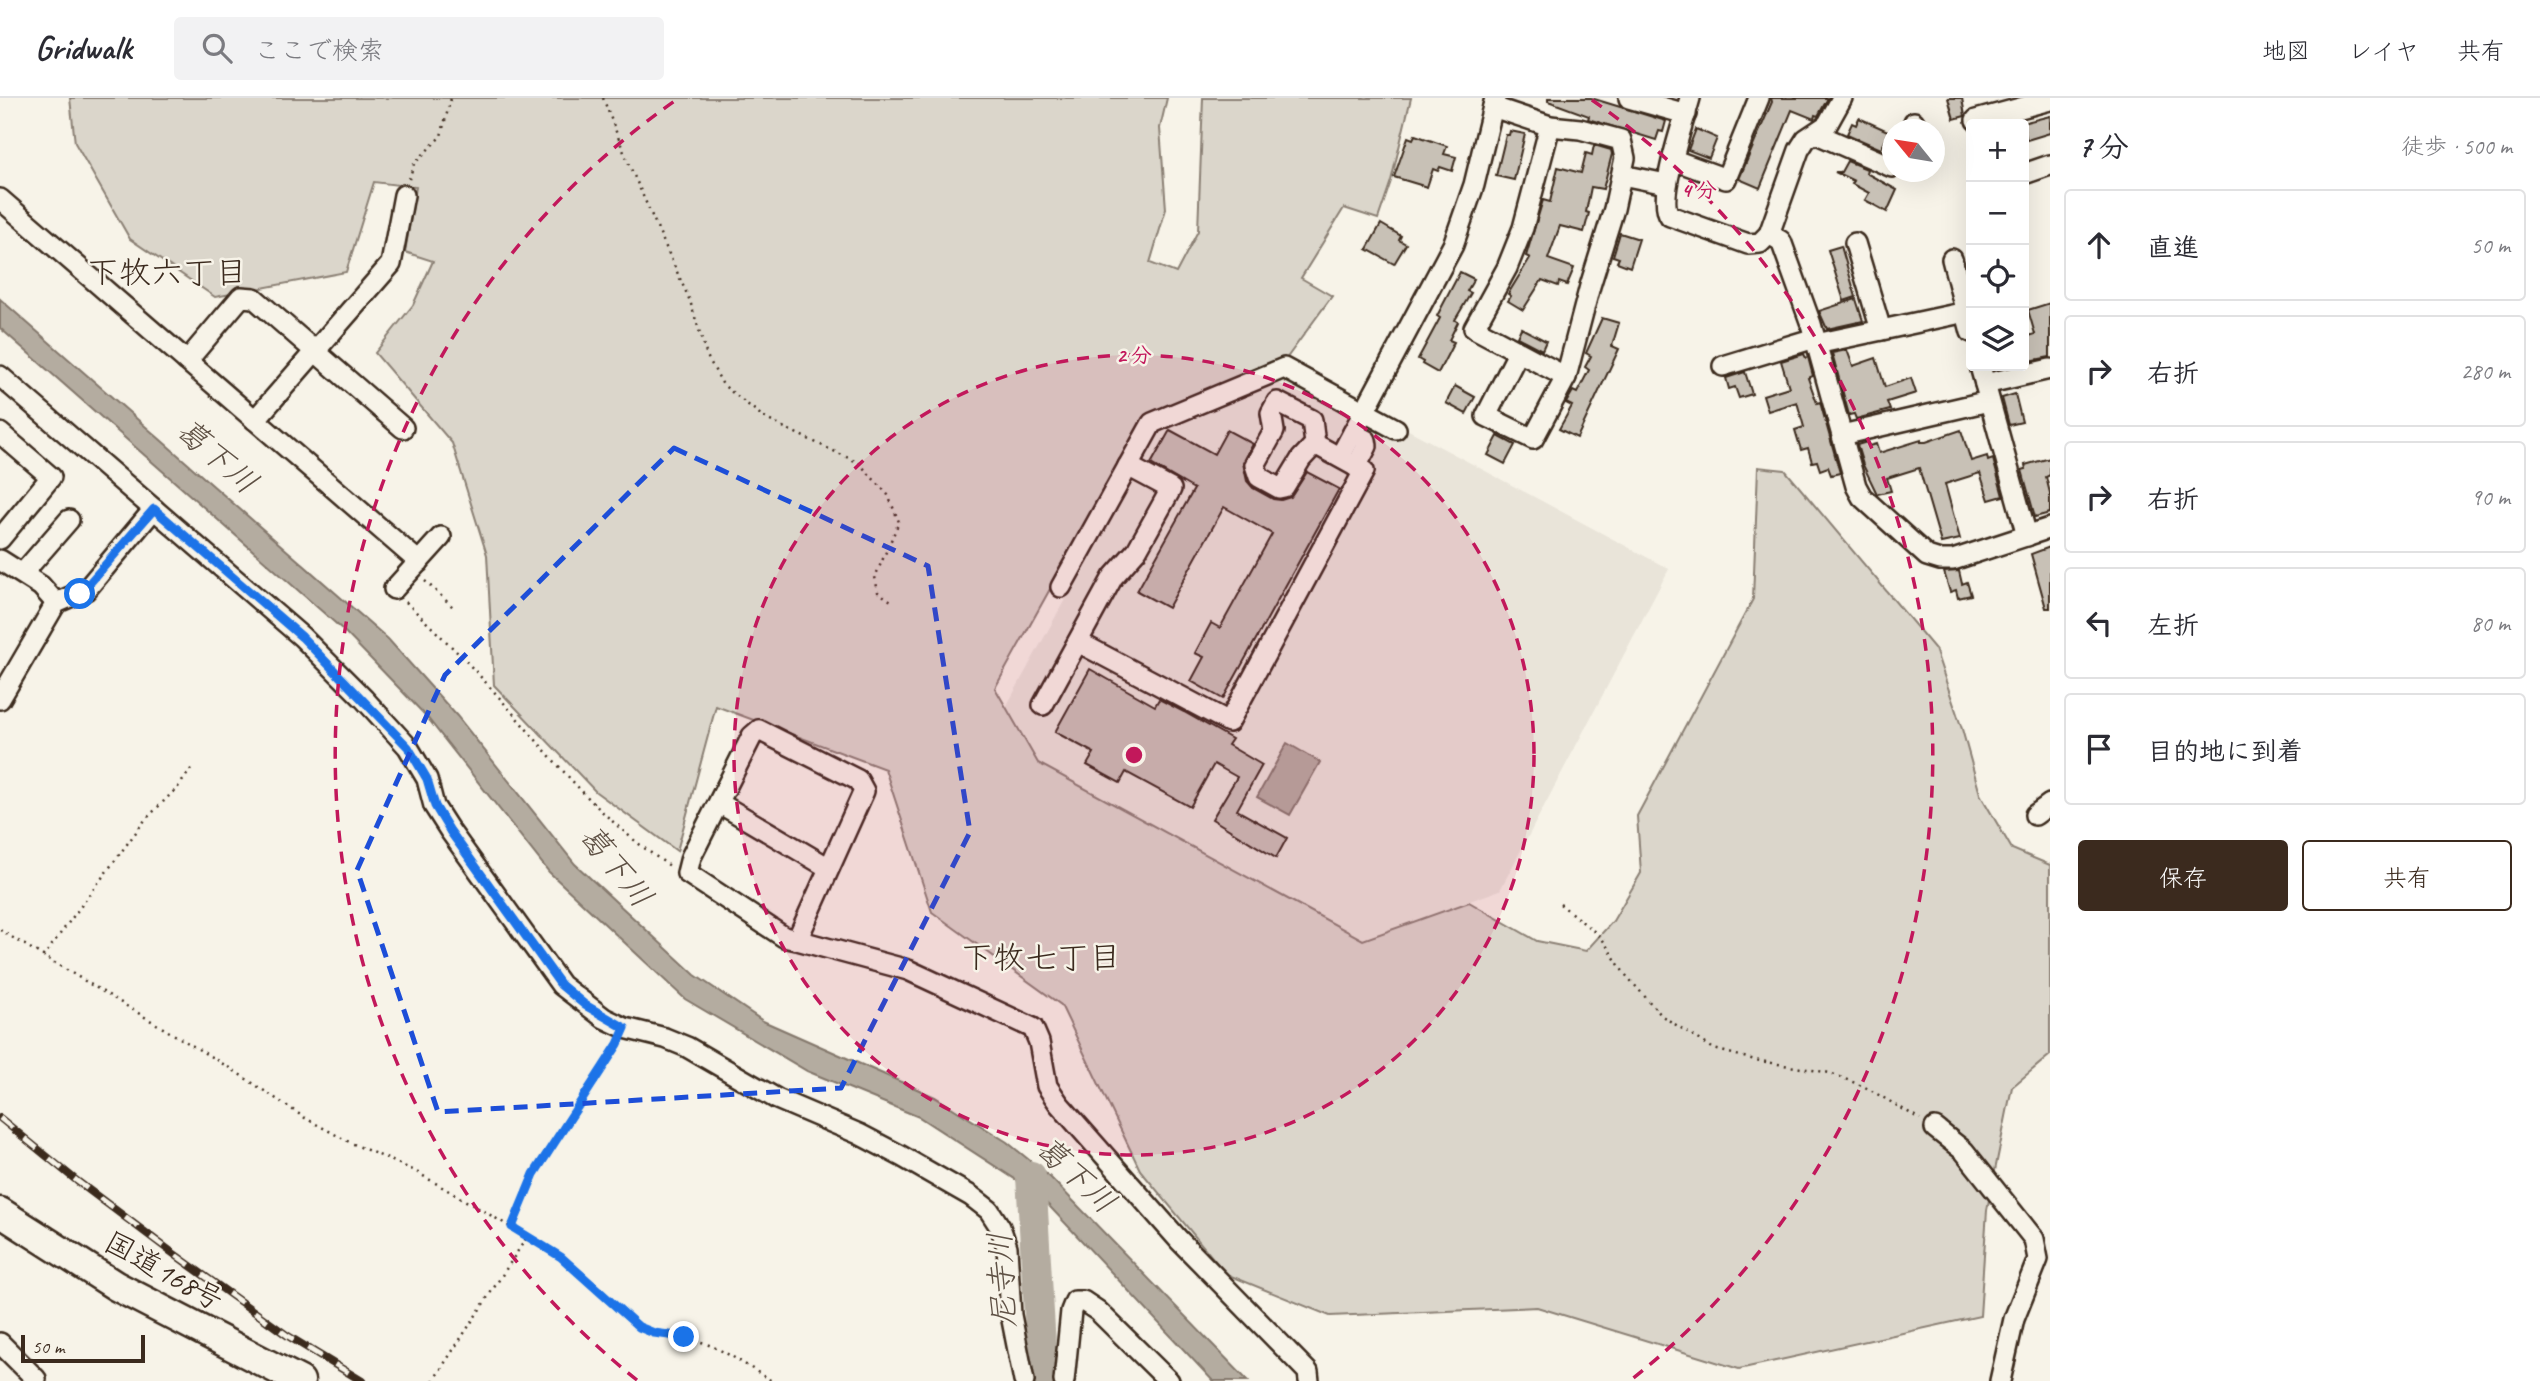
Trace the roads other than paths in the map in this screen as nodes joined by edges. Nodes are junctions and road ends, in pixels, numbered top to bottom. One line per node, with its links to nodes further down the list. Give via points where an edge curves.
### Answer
1 (1629, 98): 6 (street)
2 (1759, 98): 10 (street, via 1726,179)
3 (1842, 98): 9 (street, via 1828,125)
4 (2050, 100): 7 (street)
5 (1494, 103): 8 (street); 32 (street, via 1459,232)
6 (1688, 106): 10 (street)
7 (1980, 119)
8 (1550, 126): 14 (street, via 1621,140); 25 (street, via 1523,228 1474,328)
9 (1817, 134): 11 (street); 18 (street, via 1806,139 1799,150)
10 (1674, 160): 15 (street)
11 (1882, 163)
12 (2050, 165): 13 (street)
13 (2029, 172)
14 (1622, 175): 15 (street); 30 (street)
15 (1666, 184): 18 (street, via 1670,216 1748,244 1760,243)
16 (404, 195): 24 (street, via 391,264)
17 (0, 199): 26 (street)
18 (1769, 234): 23 (street, via 1781,240)
19 (1855, 243): 22 (street)
20 (1952, 259): 21 (street)
21 (1966, 312): 22 (street)
22 (1881, 330): 23 (street)
23 (1816, 341): 27 (street); 37 (street)
24 (315, 351): 26 (street, via 254,298 241,297); 33 (street); 34 (street)
25 (1518, 353): 30 (street); 30 (street, via 1486,416 1533,439)
26 (187, 361): 33 (street)
27 (1723, 366)
28 (2050, 369): 31 (street)
29 (0, 376): 41 (street)
30 (1566, 377)
31 (1985, 384): 37 (street); 44 (street)
32 (1365, 412): 35 (street); 39 (street, via 1353,433); 40 (street, via 1284,368 1152,423)
33 (255, 420): 48 (street)
34 (403, 428)
35 (1396, 429)
36 (0, 433): 46 (street, via 51,477)
37 (1842, 435): 44 (street, via 1862,497 1927,556 1953,560)
38 (1315, 444): 39 (street)
39 (1348, 462): 53 (street, via 1364,471 1229,722)
40 (1128, 466): 50 (street); 53 (street, via 1171,489)
41 (154, 509): 52 (street, via 86,590); 64 (street, via 302,637 408,747 450,831 561,985 625,1028 687,1047 777,1099 901,1156 989,1210 1007,1247 1012,1315)
42 (69, 520): 49 (street)
43 (2050, 528): 44 (street)
44 (2027, 536)
45 (442, 537): 48 (street)
46 (0, 539)
47 (0, 559): 49 (street)
48 (416, 565): 51 (street)
49 (23, 573): 52 (street)
50 (1062, 587)
51 (394, 589)
52 (56, 603): 54 (street)
53 (1078, 642): 55 (street)
54 (0, 699)
55 (1043, 705)
56 (719, 803): 57 (street); 57 (street, via 759,730 858,780 864,792); 58 (street, via 687,873 784,937)
57 (829, 868): 58 (street)
58 (797, 940): 67 (street, via 908,970 1033,1028 1047,1086 1059,1104 1179,1240 1308,1371)
59 (1935, 1128): 68 (street, via 1964,1151 2034,1239 2038,1259 2014,1319)
60 (0, 1212): 62 (highway, 国道168号, via 116,1286)
61 (0, 1343): 63 (street)
62 (290, 1378)
63 (35, 1381)
64 (1024, 1381)
65 (1064, 1381): 66 (street, via 1075,1301 1098,1311)
66 (1169, 1381)
67 (1309, 1381)
68 (2000, 1381)

